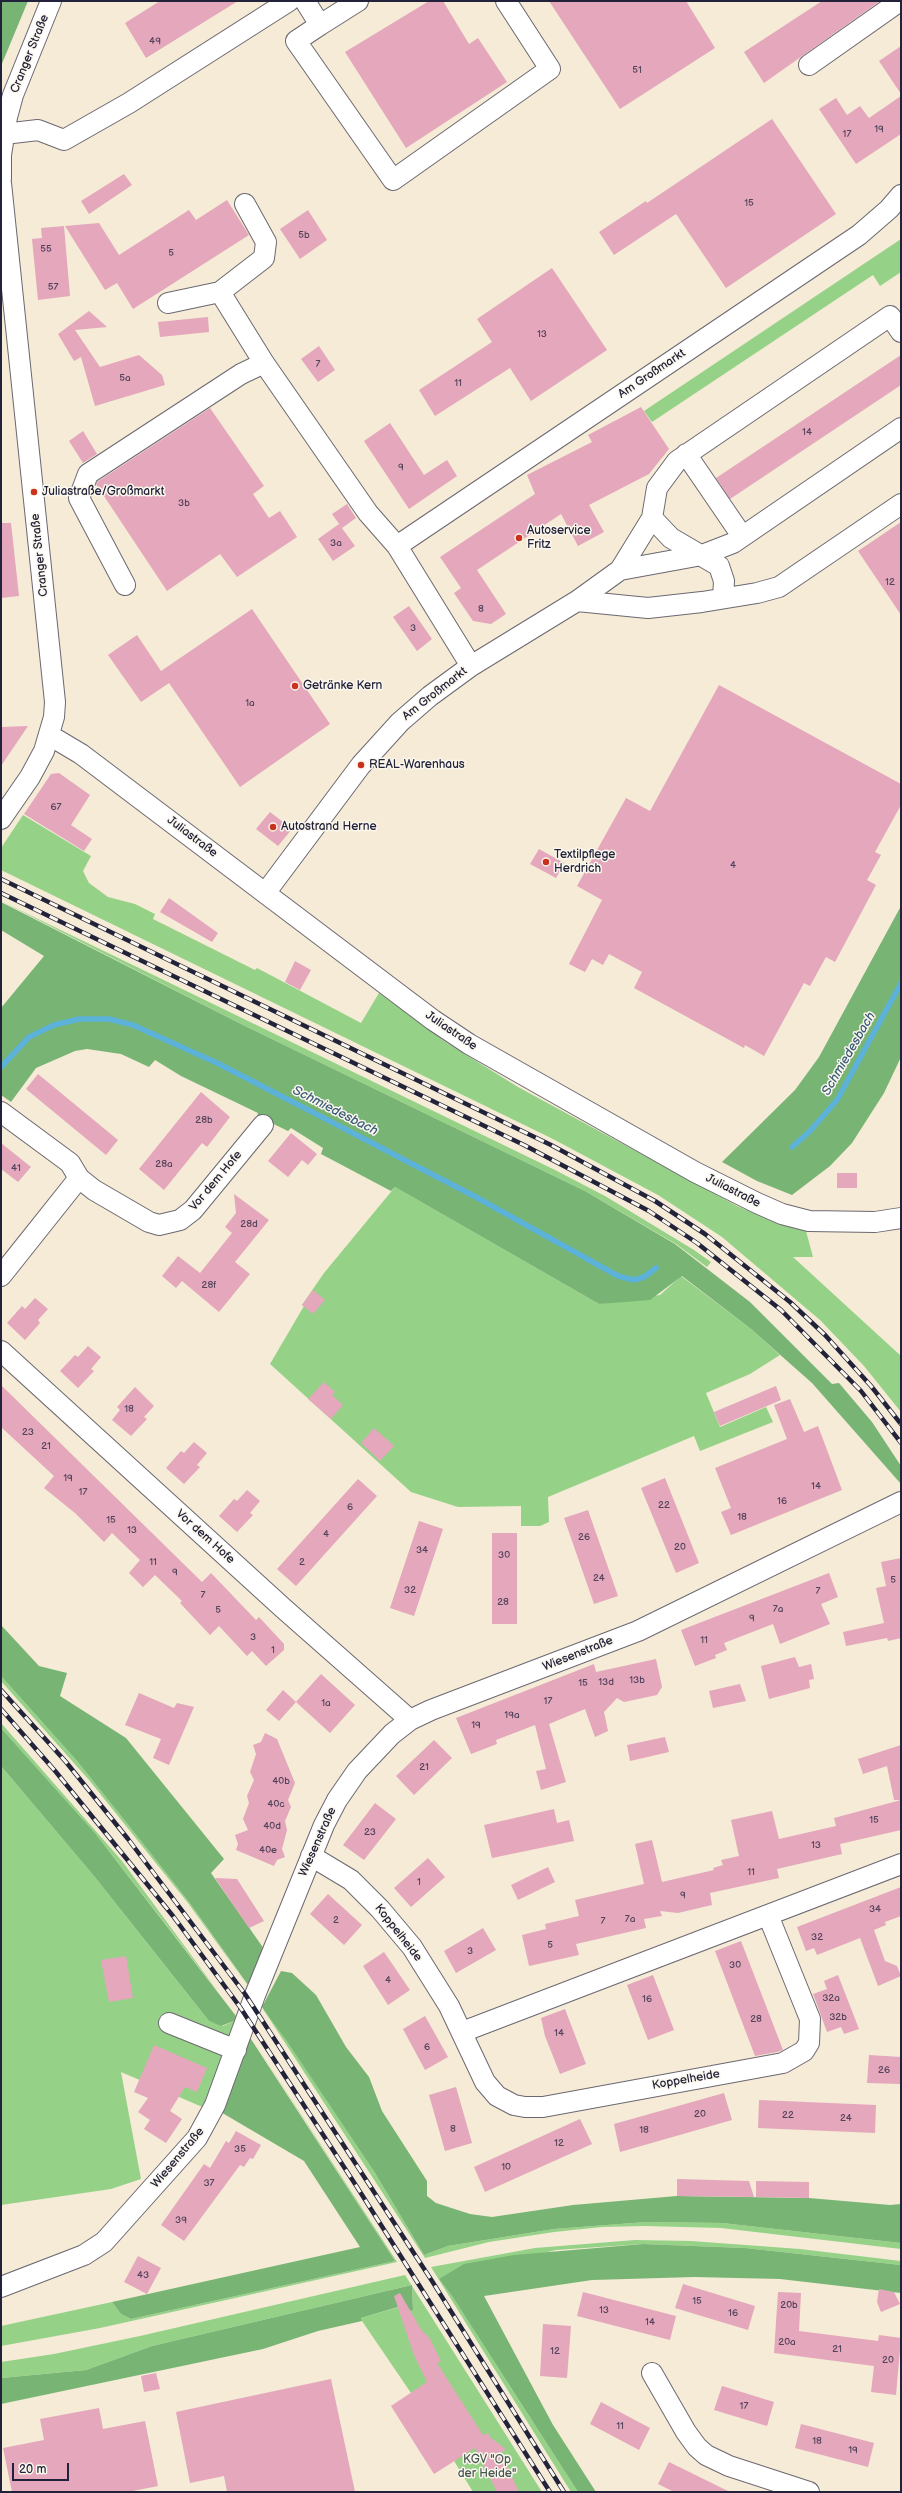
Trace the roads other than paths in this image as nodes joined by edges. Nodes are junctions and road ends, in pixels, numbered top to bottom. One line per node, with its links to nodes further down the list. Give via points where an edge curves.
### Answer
1 (51, 1): 9 (street, Cranger Straße, via 13,95)
2 (289, 1): 9 (street, via 129,103 64,140 38,130)
3 (305, 1): 7 (street)
4 (358, 1): 7 (street)
5 (506, 1): 7 (street, via 550,69 392,180 296,41)
6 (900, 1): 8 (street)
7 (320, 25)
8 (809, 65)
9 (4, 134): 10 (street, Cranger Straße)
10 (1, 179)
11 (1, 183): 30 (street, Cranger Straße, via 55,692 54,717)
12 (901, 195): 23 (street, Am Großmarkt, via 859,235)
13 (244, 204): 14 (street, via 266,242 264,258)
14 (220, 292): 15 (street); 17 (street, Am Großmarkt)
15 (168, 303)
16 (901, 332): 19 (street, Am Großmarkt, via 890,316)
17 (264, 362): 23 (street, Am Großmarkt, via 368,513); 26 (street, via 241,374 88,474 79,498)
18 (901, 428): 22 (street, Am Großmarkt)
19 (681, 458): 21 (street, Am Großmarkt, via 657,488); 22 (street)
20 (901, 504): 27 (street, via 778,587)
21 (652, 518): 24 (street, via 671,538); 25 (street, Am Großmarkt)
22 (737, 540): 24 (street, Am Großmarkt)
23 (397, 546): 29 (street, Am Großmarkt)
24 (702, 555): 25 (street, Am Großmarkt); 27 (street, via 719,566 724,581)
25 (620, 570): 28 (street, Am Großmarkt)
26 (125, 585)
27 (723, 598): 28 (street, via 648,608)
28 (577, 601): 29 (street, Am Großmarkt)
29 (471, 666): 32 (street, Am Großmarkt, via 400,722 361,765)
30 (49, 736): 31 (street, Cranger Straße, via 30,777); 32 (street, Juliastraße, via 81,754)
31 (1, 819)
32 (266, 892): 36 (street, Juliastraße, via 433,1020 469,1044 756,1204 809,1221 875,1222)
33 (1, 1112): 35 (street, Vor dem Hofe, via 70,1163)
34 (263, 1125): 35 (street, Vor dem Hofe, via 193,1210 169,1224 149,1222)
35 (79, 1178): 37 (street)
36 (901, 1218)
37 (1, 1276)
38 (1, 1351): 40 (street, Vor dem Hofe)
39 (901, 1502): 40 (street, Wiesenstraße, via 638,1631)
40 (410, 1720): 41 (street, Wiesenstraße, via 374,1751 357,1771 337,1800)
41 (311, 1856): 45 (street, Koppelheide, via 351,1880 380,1909 412,1947); 46 (street, Wiesenstraße, via 255,1995)
42 (901, 1864): 43 (street)
43 (768, 1915): 45 (street); 45 (street, Koppelheide, via 810,2019 810,2043 804,2051 783,2063 543,2107 525,2107 504,2101 484,2082)
44 (169, 2023): 46 (street)
45 (462, 2032)
46 (236, 2050): 47 (street, Wiesenstraße, via 207,2123 197,2138 104,2242 84,2255)
47 (1, 2287)
48 (652, 2373): 49 (street, via 686,2432 706,2455 729,2466)
49 (809, 2492)

